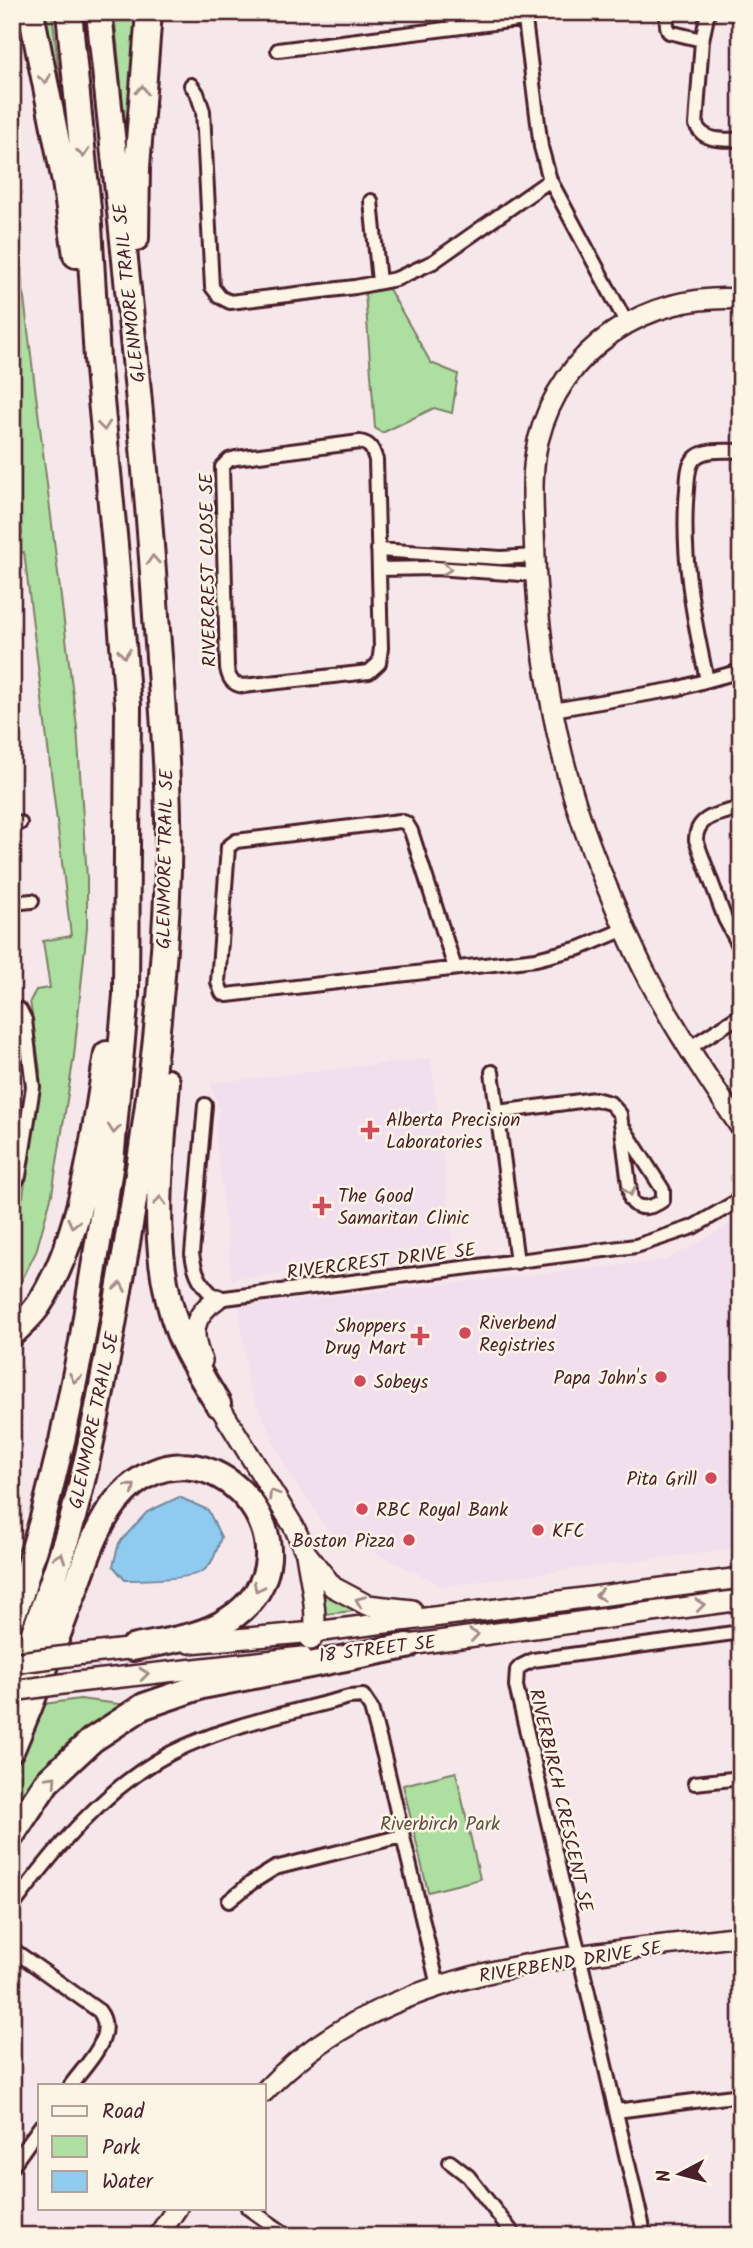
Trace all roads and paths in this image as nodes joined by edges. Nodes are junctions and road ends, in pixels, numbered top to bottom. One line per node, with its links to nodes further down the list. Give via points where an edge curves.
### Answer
1 (31, 12): 18 (highway, one-way to 18)
2 (69, 12): 18 (highway, GLENMORE TRAIL SE, one-way to 18)
3 (99, 12): 17 (highway, GLENMORE TRAIL SE)
4 (149, 12): 17 (highway, one-way to 4, via 137,167)
5 (672, 12): 8 (street, via 666,24 672,34)
6 (708, 12): 8 (street)
7 (524, 16): 9 (street); 12 (street, via 541,147)
8 (702, 40): 11 (street, via 696,125 708,137)
9 (278, 50)
10 (191, 85): 14 (street, via 203,111 211,278 219,297 234,302)
11 (741, 140)
12 (550, 180): 14 (street, via 433,262); 16 (street)
13 (371, 201): 14 (street)
14 (379, 282)
15 (741, 299): 16 (main road, via 677,303)
16 (626, 322): 21 (main road, via 574,369 545,421 535,458)
17 (135, 354): 28 (highway, GLENMORE TRAIL SE, one-way to 17, via 161,694)
18 (97, 359): 27 (highway, GLENMORE TRAIL SE, one-way to 27, via 128,706)
19 (741, 451): 24 (street, via 701,454 689,471 685,541)
20 (378, 550): 21 (street, via 501,558); 22 (street, RIVERCREST CLOSE SE); 22 (street, RIVERCREST CLOSE SE, via 376,460 368,443 224,463 227,668 232,682 243,686 374,669 382,648)
21 (535, 566): 22 (street, one-way to 21); 25 (main road)
22 (379, 569)
23 (741, 671): 24 (street)
24 (706, 680): 25 (street)
25 (553, 710): 31 (main road, via 582,823)
26 (741, 808): 32 (street, via 704,820 696,840)
27 (127, 865): 46 (highway, one-way to 46, via 107,1054 88,1167 54,1277 37,1308); 52 (highway, GLENMORE TRAIL SE, one-way to 52, via 121,1058 99,1242 62,1441)
28 (168, 870): 47 (highway, one-way to 28, via 179,1332 160,1250 173,961); 59 (highway, GLENMORE TRAIL SE, one-way to 28, via 40,1622 71,1521 107,1357 154,1061)
29 (32, 901): 30 (street)
30 (12, 902)
31 (625, 929): 33 (street, via 550,957); 36 (main road)
32 (741, 950)
33 (455, 968): 33 (street, via 235,996 222,993 218,982 228,847 236,841 406,822)
34 (16, 1009): 42 (street, via 25,1020 33,1087 19,1176)
35 (741, 1016): 36 (street)
36 (689, 1048): 41 (main road)
37 (492, 1072): 39 (street)
38 (205, 1105): 45 (street, via 192,1254 197,1275)
39 (498, 1112): 40 (street, via 603,1099 617,1109); 44 (street)
40 (621, 1124): 40 (street, one-way to 40, via 631,1200 642,1208 660,1203 663,1190)
41 (741, 1128)
42 (12, 1187)
43 (741, 1199): 44 (street, RIVERCREST DRIVE SE, via 693,1227 636,1246)
44 (517, 1262): 45 (street, RIVERCREST DRIVE SE)
45 (217, 1299): 47 (main road, via 197,1318 194,1337)
46 (12, 1334)
47 (218, 1404): 48 (main road, one-way to 47)
48 (306, 1553): 51 (main road, one-way to 48, via 360,1602 333,1587); 53 (main road)
49 (741, 1578): 51 (main road, 18 STREET SE, one-way to 51)
50 (741, 1600): 55 (main road, 18 STREET SE, one-way to 50)
51 (451, 1613): 53 (main road, 18 STREET SE)
52 (12, 1617)
53 (315, 1632): 56 (main road, 18 STREET SE); 57 (main road, via 305,1646)
54 (741, 1632): 69 (street, RIVERBIRCH CRESCENT SE, via 533,1660 517,1670 516,1686)
55 (407, 1646): 57 (main road, 18 STREET SE); 63 (highway, one-way to 55, via 56,1774 92,1740 145,1706 202,1686)
56 (132, 1648): 58 (main road, 18 STREET SE, bridge); 60 (highway, one-way to 56, via 87,1559 119,1499 143,1479 170,1468 197,1468 226,1479 249,1499 263,1525 267,1561 257,1591 241,1610 217,1626)
57 (272, 1660): 59 (main road, 18 STREET SE, one-way to 57, bridge)
58 (12, 1663)
59 (12, 1690)
60 (12, 1749)
61 (741, 1778): 62 (street)
62 (695, 1783)
63 (12, 1835)
64 (402, 1836): 65 (street, via 275,1868); 66 (street, via 371,1708 363,1696 349,1697 219,1733 170,1753 82,1821); 70 (street)
65 (229, 1901)
66 (12, 1908)
67 (741, 1936): 69 (main road, RIVERBEND DRIVE SE)
68 (12, 1949): 71 (street, via 104,2017 102,2042)
69 (579, 1956): 70 (main road, RIVERBEND DRIVE SE, via 485,1972); 74 (street)
70 (438, 1986): 72 (main road, RIVERBEND DRIVE SE, via 326,2040)
71 (72, 2084)
72 (266, 2090)
73 (741, 2095): 74 (street)
74 (616, 2110): 83 (street)
75 (38, 2130): 77 (street)
76 (450, 2162): 82 (street, via 468,2176)
77 (12, 2166)
78 (176, 2210): 80 (main road)
79 (251, 2210): 81 (street)
80 (158, 2236)
81 (288, 2236)
82 (514, 2236)
83 (643, 2236)

